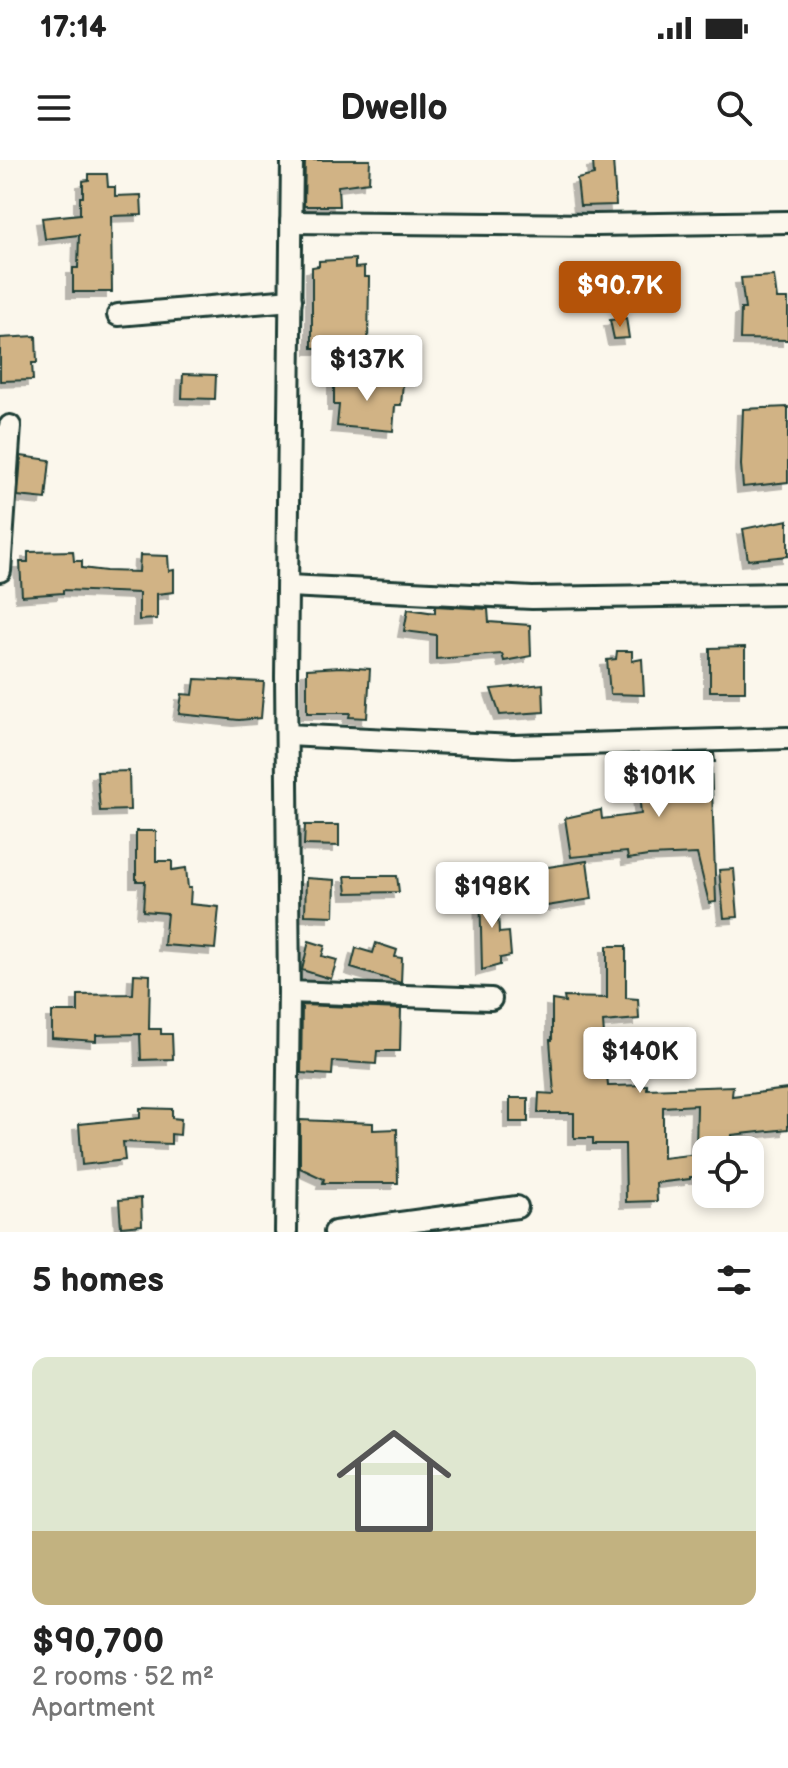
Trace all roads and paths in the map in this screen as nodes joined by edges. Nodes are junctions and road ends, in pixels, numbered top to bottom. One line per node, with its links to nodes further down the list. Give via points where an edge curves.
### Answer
1 (292, 160): 2 (street)
2 (291, 222): 3 (street); 4 (street)
3 (788, 222)
4 (291, 300): 5 (street); 8 (street)
5 (118, 315)
6 (10, 426): 7 (street)
7 (0, 571)
8 (288, 586): 9 (street, via 532,598); 10 (street)
9 (788, 594)
10 (287, 735): 11 (street, via 514,746); 12 (street)
11 (788, 738)
12 (289, 992): 13 (street); 15 (street)
13 (491, 999)
14 (517, 1207): 16 (street)
15 (286, 1232)
16 (335, 1232)

